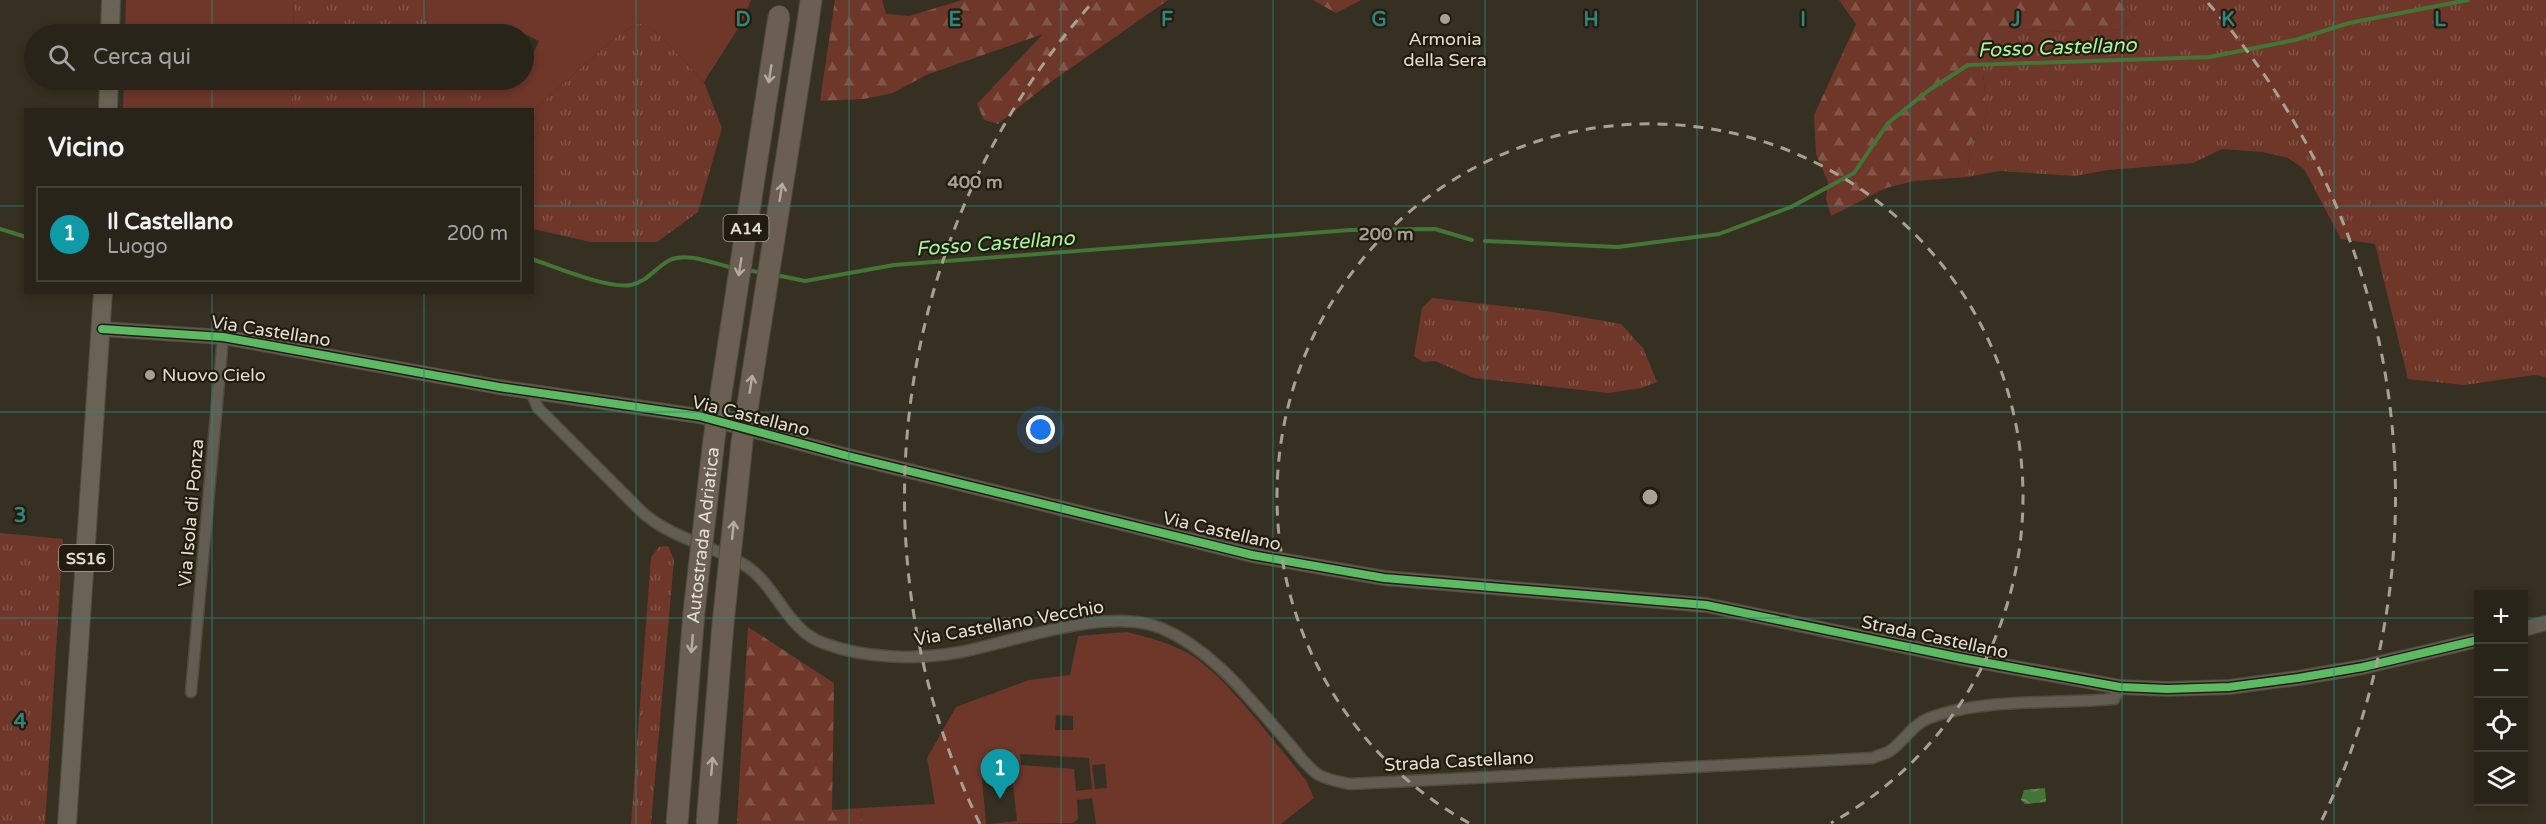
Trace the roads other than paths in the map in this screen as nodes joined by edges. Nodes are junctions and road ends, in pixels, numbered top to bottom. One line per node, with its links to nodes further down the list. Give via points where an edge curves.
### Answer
1 (111, 0): 4 (main road)
2 (811, 0): 20 (highway, Autostrada Adriatica / A14, one-way to 2, bridge, via 742,442)
3 (781, 8): 19 (highway, Autostrada Adriatica / A14, one-way to 19, bridge, via 714,439 694,612)
4 (110, 24)
5 (109, 90): 6 (main road)
6 (108, 108)
7 (103, 294): 8 (main road, SS16)
8 (102, 329): 9 (street, Via Castellano); 18 (main road, SS16)
9 (223, 337): 10 (street, Via Castellano); 16 (street, Via Isola di Ponza)
10 (531, 392): 11 (street, Via Castellano, via 699,416 1252,555); 17 (street, Via Castellano Vecchio, via 538,408 659,527 744,564 773,591 795,623 819,642 846,650 905,657 960,652 1094,622 1134,622 1160,627 1200,650)
11 (1384, 578): 15 (street, Strada Castellano, via 1706,605)
12 (2546, 623): 13 (street)
13 (2528, 628)
14 (2474, 641): 15 (street, Strada Castellano, via 2363,667 2229,687)
15 (2120, 687): 17 (street, Strada Castellano, via 2114,699 1951,711 1919,724 1890,750 1873,758 1350,784)
16 (191, 692)
17 (1318, 775)
18 (67, 824)
19 (677, 824)
20 (707, 824)

